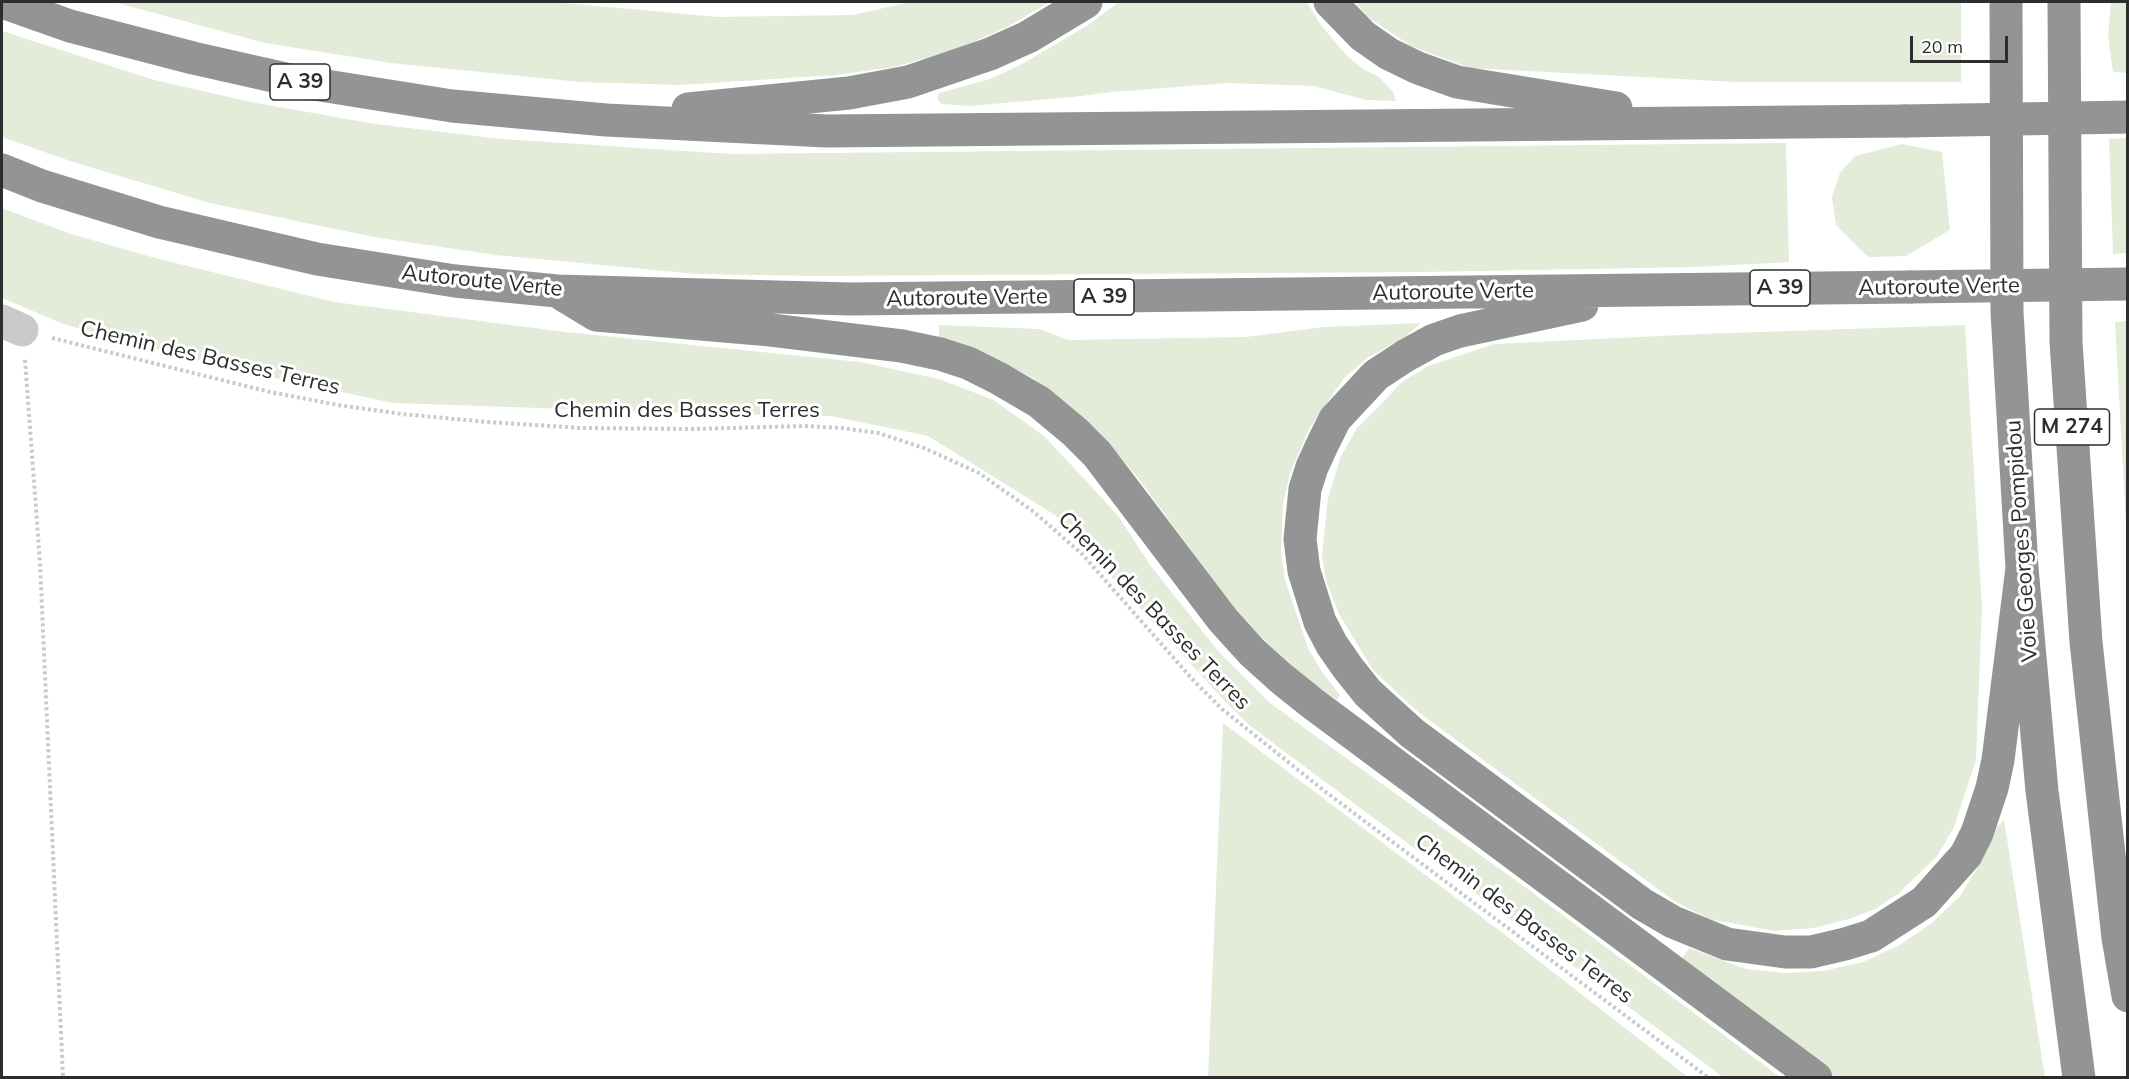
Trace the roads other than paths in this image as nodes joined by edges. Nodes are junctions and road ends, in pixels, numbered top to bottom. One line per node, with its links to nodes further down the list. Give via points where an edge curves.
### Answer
1 (2, 2): 9 (highway, A 39, via 70,26 295,81 452,106)
2 (1086, 2): 9 (highway, via 1028,37 908,82 849,93)
3 (1330, 2): 10 (highway, via 1362,36 1389,54 1457,82)
4 (1995, 2): 7 (highway)
5 (2006, 2): 7 (highway, Voie Georges Pompidou / M 274)
6 (2066, 11): 16 (highway, M 274, via 2066,342 2086,642)
7 (2005, 60): 15 (highway, Voie Georges Pompidou / M 274, via 2007,312)
8 (2127, 117): 10 (highway, A 39, bridge)
9 (606, 120): 10 (highway, A 39, via 826,131)
10 (1697, 123)
11 (2, 170): 14 (highway, Autoroute Verte / A 39, via 159,222 317,259 455,281)
12 (2127, 284): 13 (highway, Autoroute Verte / A 39, bridge)
13 (1651, 290): 14 (highway, Autoroute Verte / A 39, via 850,299); 15 (highway, via 1434,340 1376,375 1335,419 1305,489 1300,538 1304,571 1320,622 1347,668 1412,733 1642,904 1673,922 1726,944 1754,950 1811,952 1845,944 1871,936 1924,902 1966,855 1977,833 1998,760)
14 (557, 291): 19 (highway, via 596,315 771,330 940,354 968,363 1039,402 1096,454 1223,620 1282,679)
15 (2022, 568): 20 (highway, Voie Georges Pompidou / M 274, via 2042,791)
16 (2106, 824): 17 (highway); 18 (highway, M 274)
17 (2127, 879)
18 (2127, 996)
19 (1816, 1077)
20 (2079, 1077)

